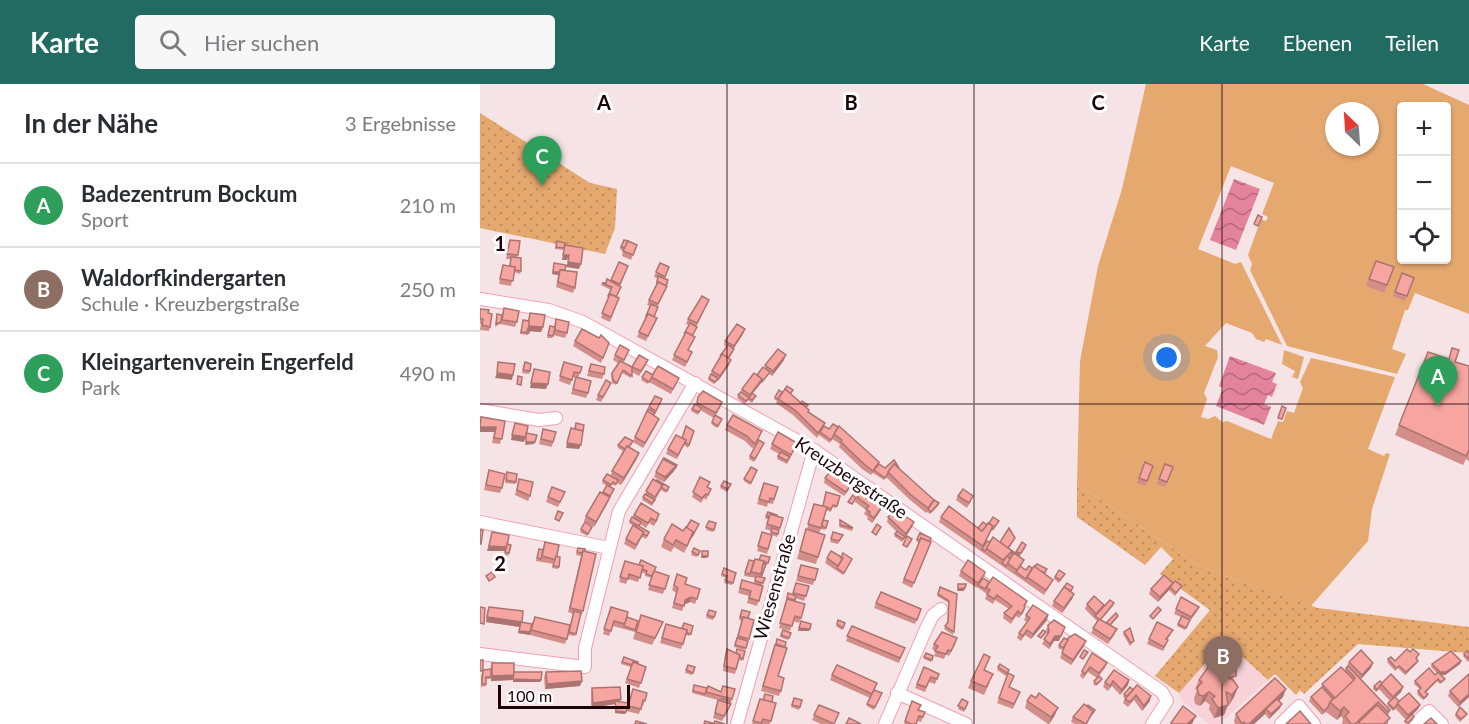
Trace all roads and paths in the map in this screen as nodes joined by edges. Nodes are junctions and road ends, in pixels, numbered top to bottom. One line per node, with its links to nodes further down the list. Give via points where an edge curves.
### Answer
1 (480, 299): 2 (street, Kreuzbergstraße, via 549,310 573,318)
2 (695, 382): 5 (street, Kreuzbergstraße); 7 (street, via 619,511)
3 (480, 410): 4 (street, via 539,420)
4 (556, 418)
5 (814, 450): 11 (street, Wiesenstraße); 14 (street, Kreuzbergstraße, via 1162,692 1167,701)
6 (480, 522): 7 (street)
7 (609, 548): 9 (street, via 585,648 585,667)
8 (941, 609): 10 (street, via 933,615)
9 (480, 654)
10 (897, 693): 12 (street); 13 (street)
11 (737, 724)
12 (885, 724)
13 (966, 724)
14 (1152, 724)
15 (1281, 724): 16 (street, via 1299,706)
16 (1314, 724)
17 (1415, 724): 18 (street, via 1429,711)
18 (1442, 724)

